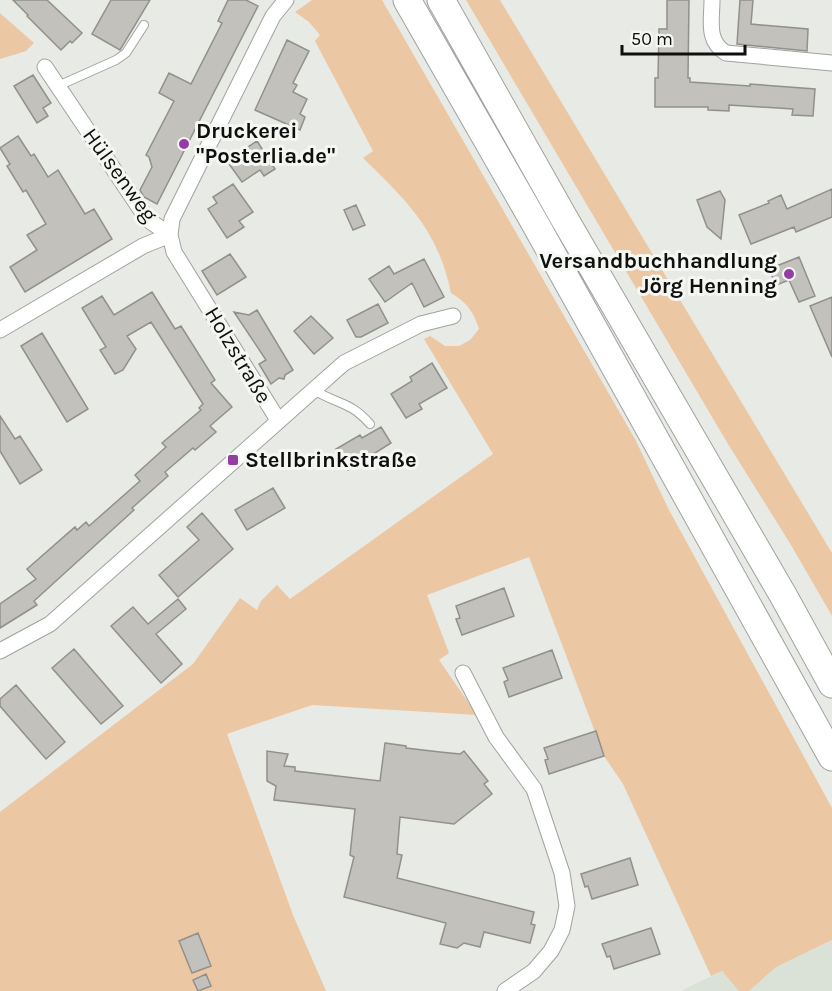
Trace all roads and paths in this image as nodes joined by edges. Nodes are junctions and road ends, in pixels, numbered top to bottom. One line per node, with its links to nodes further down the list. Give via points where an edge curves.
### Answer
1 (286, 0): 9 (street, via 273,16 172,219)
2 (407, 0): 18 (highway)
3 (441, 0): 17 (highway)
4 (712, 0): 6 (street, via 711,33 717,48 726,53)
5 (144, 26): 8 (lane, via 126,53 116,60)
6 (832, 63)
7 (45, 68): 8 (street, Hülsenweg)
8 (58, 86): 9 (street, Hülsenweg, via 147,219)
9 (170, 235): 11 (street, Hülsenweg, via 143,246); 13 (street, Holzstraße, via 174,252)
10 (453, 316): 12 (street, via 421,324 344,363)
11 (0, 330)
12 (314, 390): 13 (street); 14 (lane, via 359,411)
13 (278, 420): 15 (street, Holzstraße, via 50,624)
14 (370, 424)
15 (0, 651)
16 (463, 673): 19 (street, via 496,737 534,789 562,873 567,906 562,930 551,951 534,971)
17 (832, 684)
18 (832, 758)
19 (505, 991)

